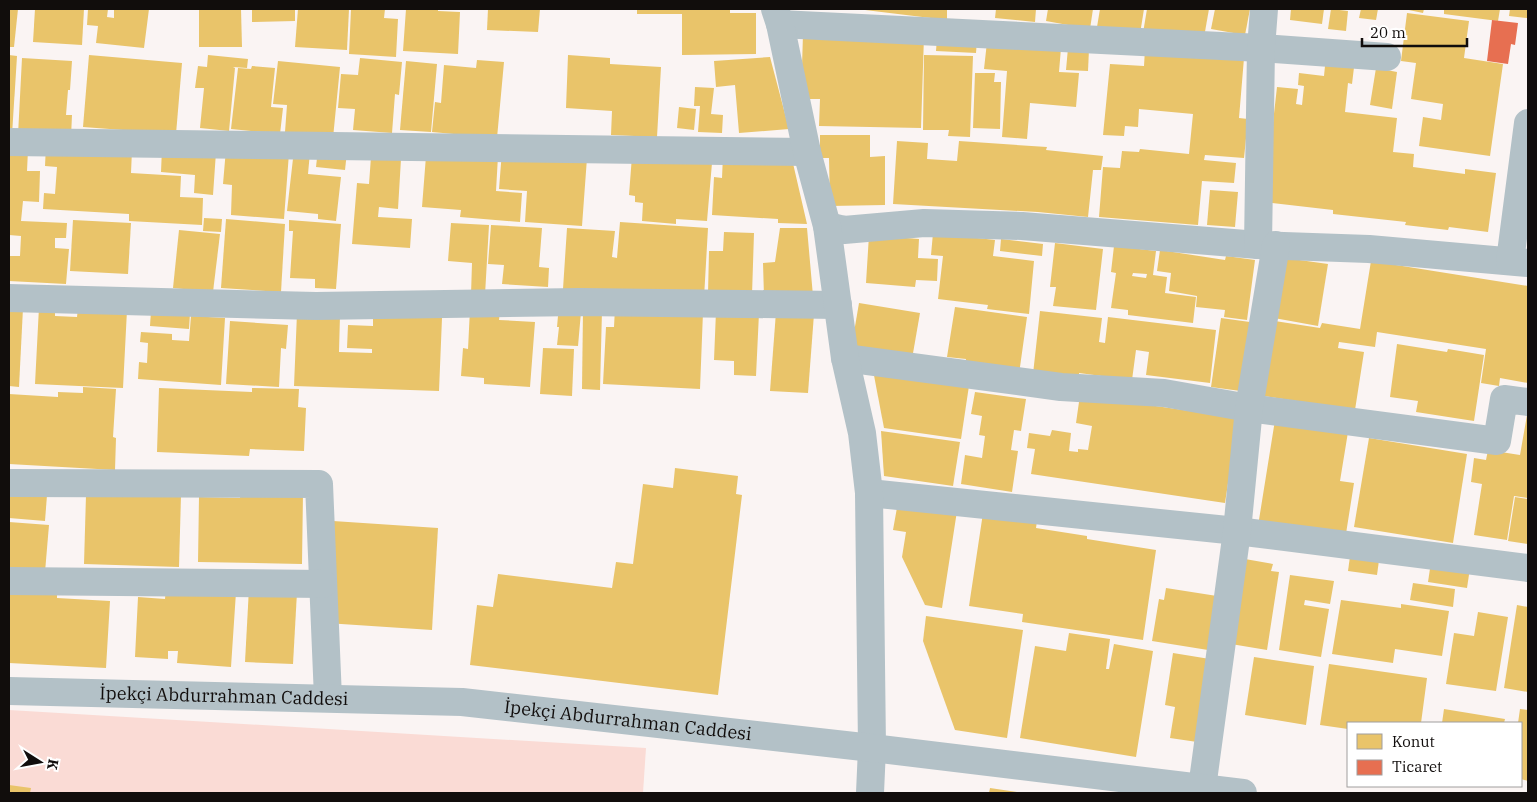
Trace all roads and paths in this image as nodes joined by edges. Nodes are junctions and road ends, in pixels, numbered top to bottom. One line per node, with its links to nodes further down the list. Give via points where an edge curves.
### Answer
1 (1264, 9): 3 (street)
2 (777, 16): 3 (street); 7 (street)
3 (1261, 48): 4 (street); 9 (street)
4 (1387, 57)
5 (1528, 123): 10 (street)
6 (9, 142): 7 (street)
7 (807, 152): 8 (street)
8 (827, 226): 9 (street, via 844,230 924,223 1022,226); 12 (street)
9 (1267, 245): 10 (street, via 1368,248); 15 (street)
10 (1519, 262)
11 (9, 298): 12 (street, via 316,306 580,302)
12 (838, 305): 13 (street)
13 (845, 358): 15 (street, via 1061,386 1164,393); 17 (street, via 862,433)
14 (1528, 402): 15 (street, via 1504,399 1497,441)
15 (1249, 408): 18 (street)
16 (9, 483): 21 (street, via 319,484)
17 (869, 493): 18 (street); 24 (street)
18 (1236, 531): 19 (street); 25 (street)
19 (1528, 568)
20 (9, 581): 21 (street)
21 (322, 584): 23 (street)
22 (9, 691): 23 (street, İpekçi Abdurrahman Caddesi)
23 (328, 698): 24 (street, İpekçi Abdurrahman Caddesi, via 462,702)
24 (872, 748): 25 (street, İpekçi Abdurrahman Caddesi); 26 (street)
25 (1194, 789): 27 (street, İpekçi Abdurrahman Caddesi)
26 (870, 793)
27 (1243, 793)

